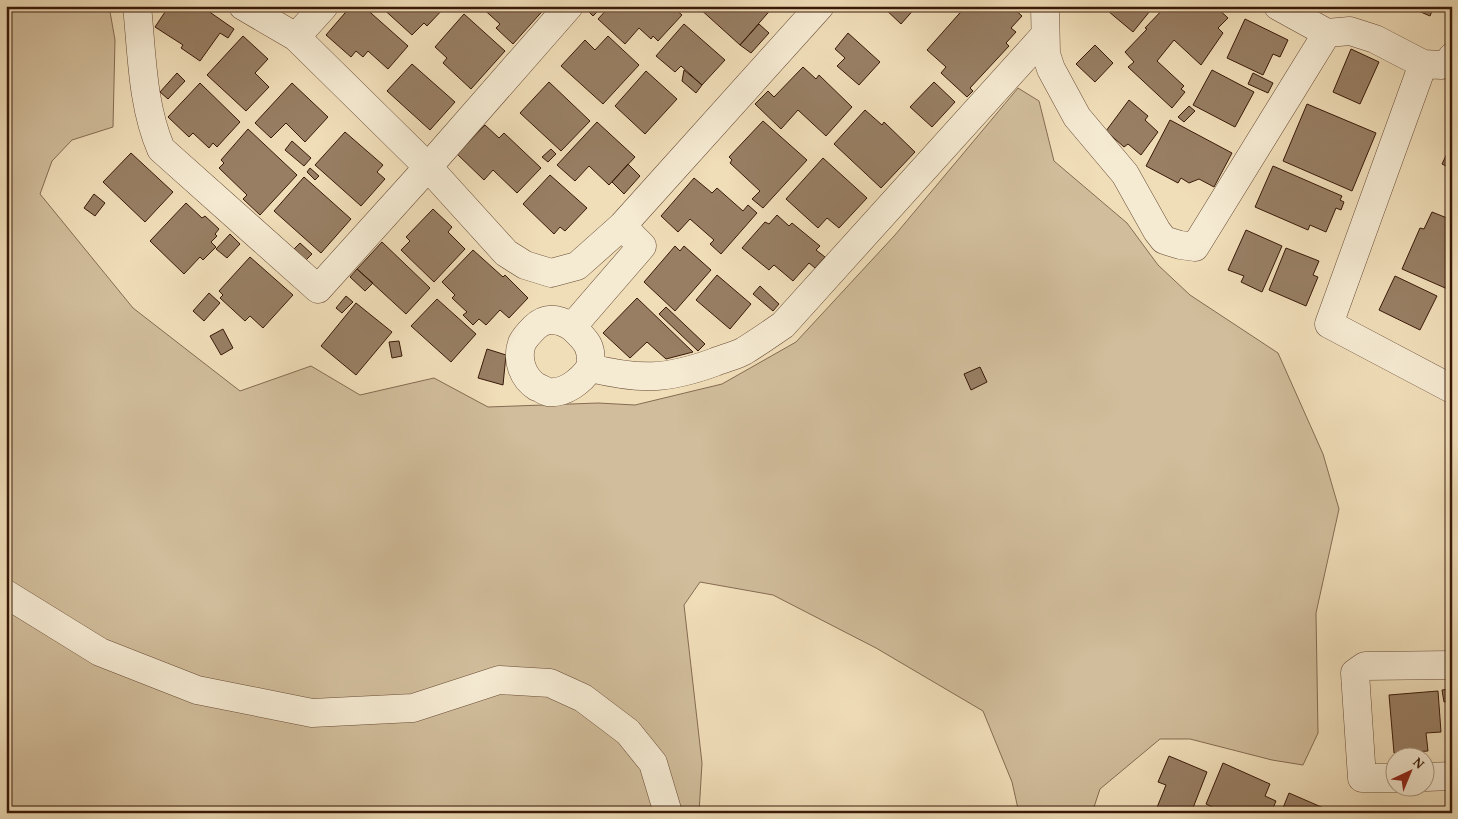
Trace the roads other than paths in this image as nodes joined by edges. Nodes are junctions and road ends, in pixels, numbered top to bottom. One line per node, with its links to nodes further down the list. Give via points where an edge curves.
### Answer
1 (138, 6): 13 (street, via 145,90 153,132 161,149 318,289)
2 (243, 6): 10 (street)
3 (324, 6): 10 (street)
4 (569, 6): 13 (street)
5 (820, 6): 14 (street)
6 (1046, 6): 9 (street)
7 (1278, 6): 8 (street)
8 (1327, 33): 9 (street, via 1195,247 1164,240 1156,231 1125,174 1077,117 1051,69); 12 (street, via 1350,31 1375,39)
9 (1045, 35): 16 (street, via 783,325 743,351 692,371 634,377)
10 (296, 37): 13 (street)
11 (1452, 57): 12 (street, via 1442,65)
12 (1423, 64): 17 (street, via 1329,324)
13 (428, 167): 14 (street, via 506,253 525,266 551,273 577,266)
14 (622, 226): 15 (street, via 642,246)
15 (572, 327): 16 (street, via 586,339 592,358); 16 (street, via 563,321 549,320 539,323 526,336 520,352 525,376 546,392 561,391 584,377)
16 (590, 368)
17 (1452, 388)
18 (6, 594): 23 (street, via 100,652 188,687 312,713 414,708 499,680 550,684 583,698 628,732 653,763)
19 (1452, 665): 22 (street, via 1365,666 1355,672 1362,778)
20 (1452, 776): 21 (street)
21 (1436, 777)
22 (1386, 778)
23 (668, 813)

